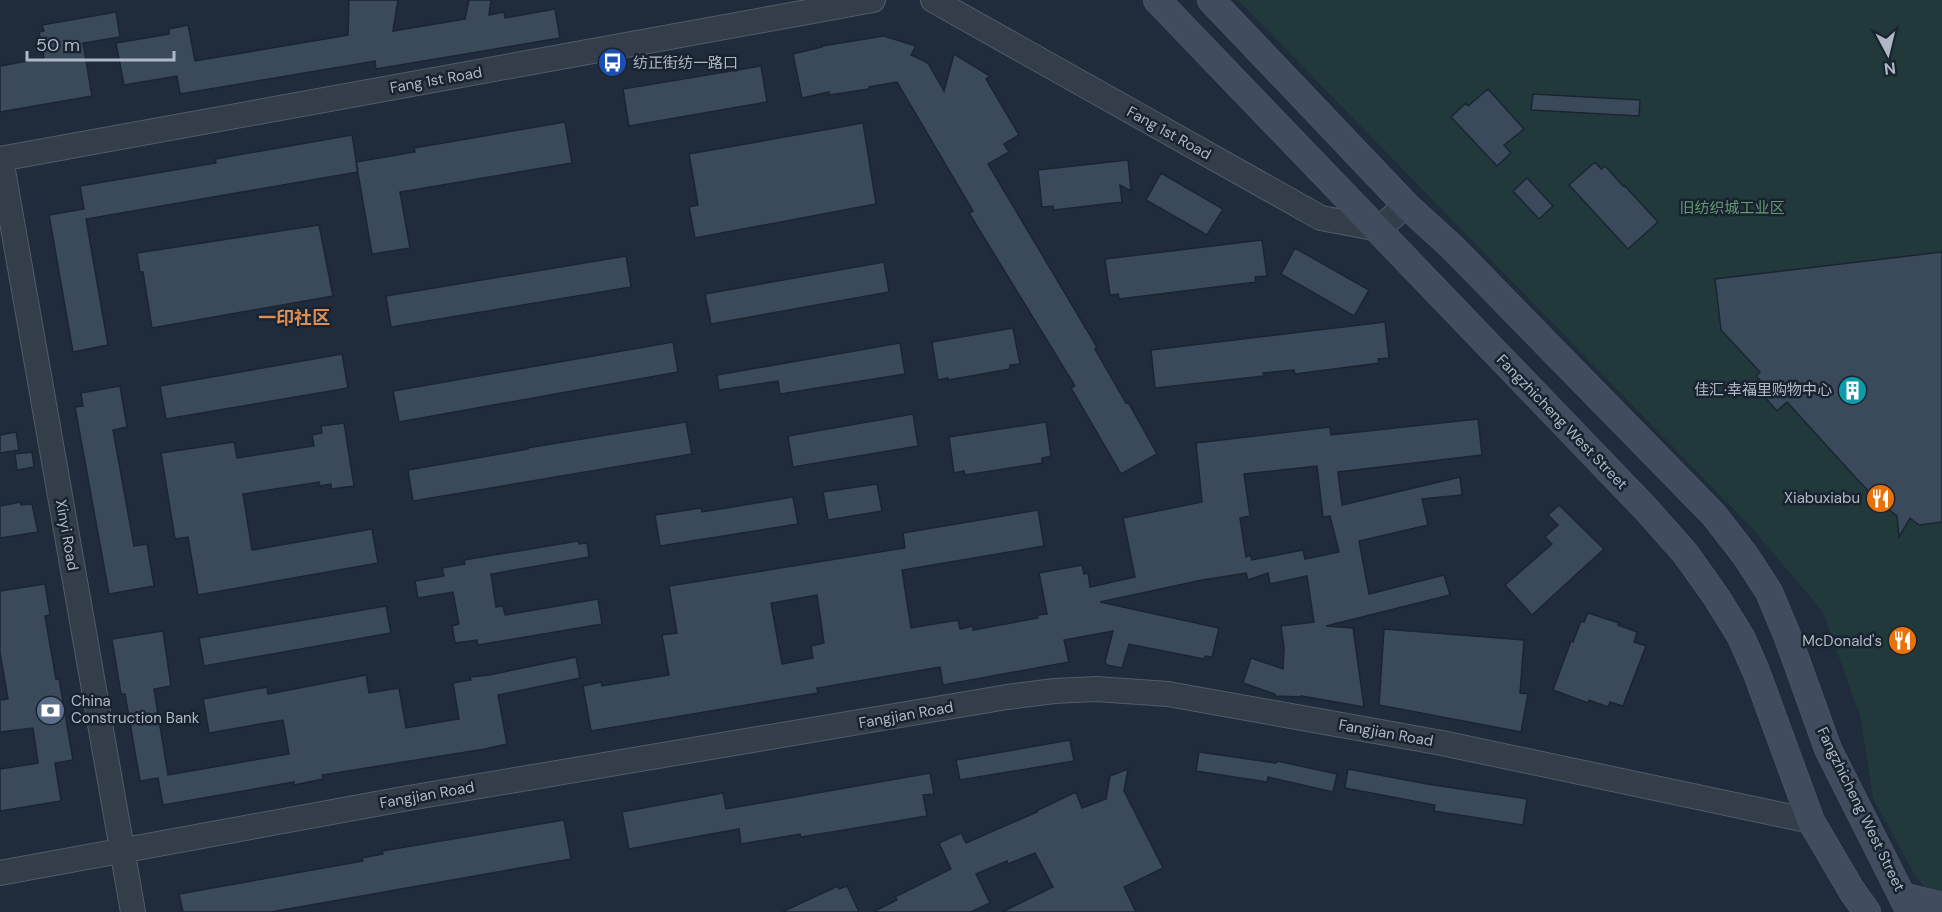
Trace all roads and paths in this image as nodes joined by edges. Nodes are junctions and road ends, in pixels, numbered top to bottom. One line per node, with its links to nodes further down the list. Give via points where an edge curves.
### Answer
1 (873, 0): 5 (street, Fang 1st Road)
2 (933, 0): 7 (street, Fang 1st Road, via 1320,218)
3 (1157, 0): 7 (main road, Fangzhicheng West Street)
4 (1211, 0): 6 (main road, Fangzhicheng West Street)
5 (1, 159): 9 (street, Xinyi Road)
6 (1406, 205): 7 (street); 11 (main road, Fangzhicheng West Street, via 1452,247 1713,514 1744,555 1768,592 1828,749)
7 (1379, 229): 8 (main road, Fangzhicheng West Street, via 1685,553 1741,637)
8 (1811, 821): 9 (street, Fangjian Road, via 1442,743 1168,694 1096,689 995,699 404,799); 12 (main road, Fangzhicheng West Street)
9 (123, 852): 10 (street, Fangjian Road); 14 (street, Xinyi Road)
10 (0, 873)
11 (1906, 904): 13 (main road)
12 (1860, 905)
13 (1942, 906)
14 (133, 912)

